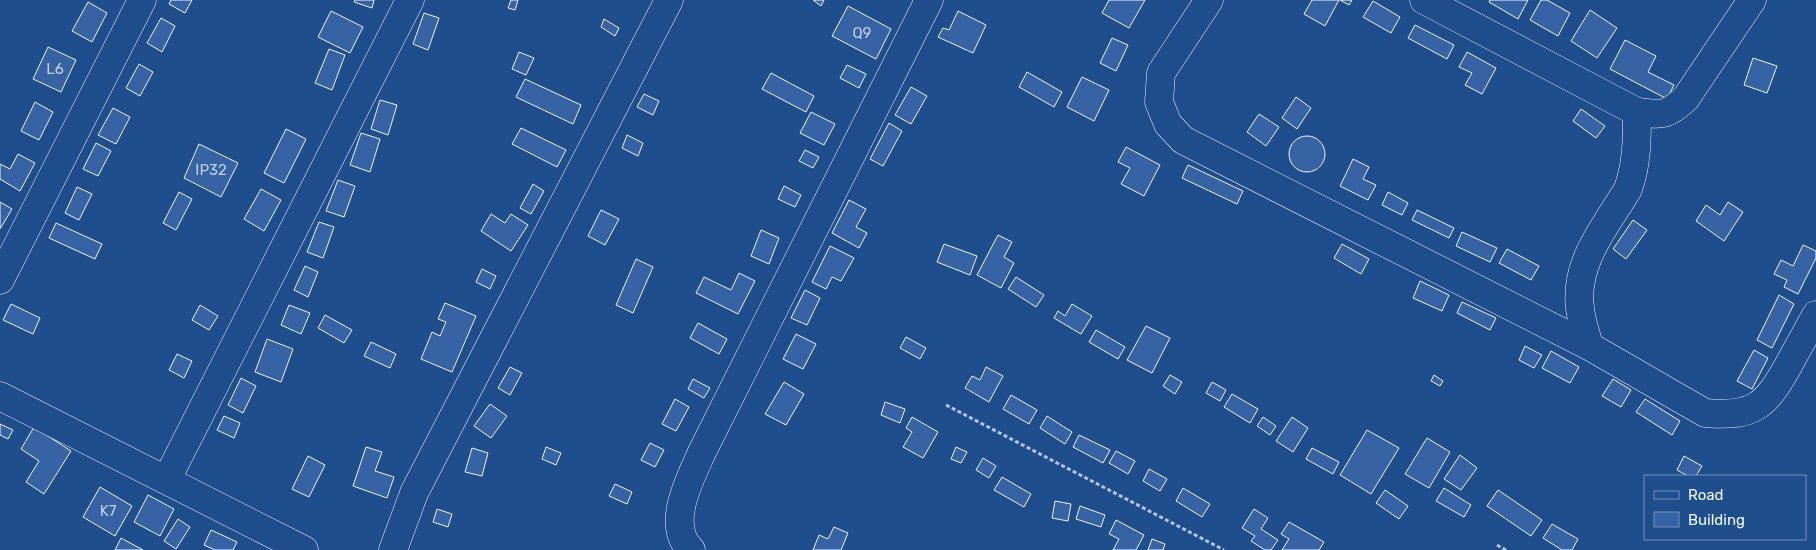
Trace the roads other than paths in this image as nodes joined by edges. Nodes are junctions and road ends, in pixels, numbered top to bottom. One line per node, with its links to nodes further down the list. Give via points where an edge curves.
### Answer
1 (142, 0): 9 (street)
2 (410, 0): 13 (street)
3 (669, 0): 15 (street, via 414,493)
4 (929, 0): 16 (street, via 686,488 678,523)
5 (1210, 0): 11 (street, via 1161,73 1159,102 1168,124 1183,140)
6 (1424, 0): 8 (street)
7 (1752, 0): 8 (street, via 1686,98 1674,110 1660,115)
8 (1637, 112): 11 (street, via 1636,163 1632,178 1587,258 1580,283 1580,308)
9 (0, 280)
10 (1816, 315): 11 (street, via 1764,402 1749,410 1727,415 1705,413)
11 (1589, 346)
12 (0, 396): 13 (street)
13 (167, 479): 14 (street)
14 (304, 550)
15 (393, 550)
16 (691, 550)

